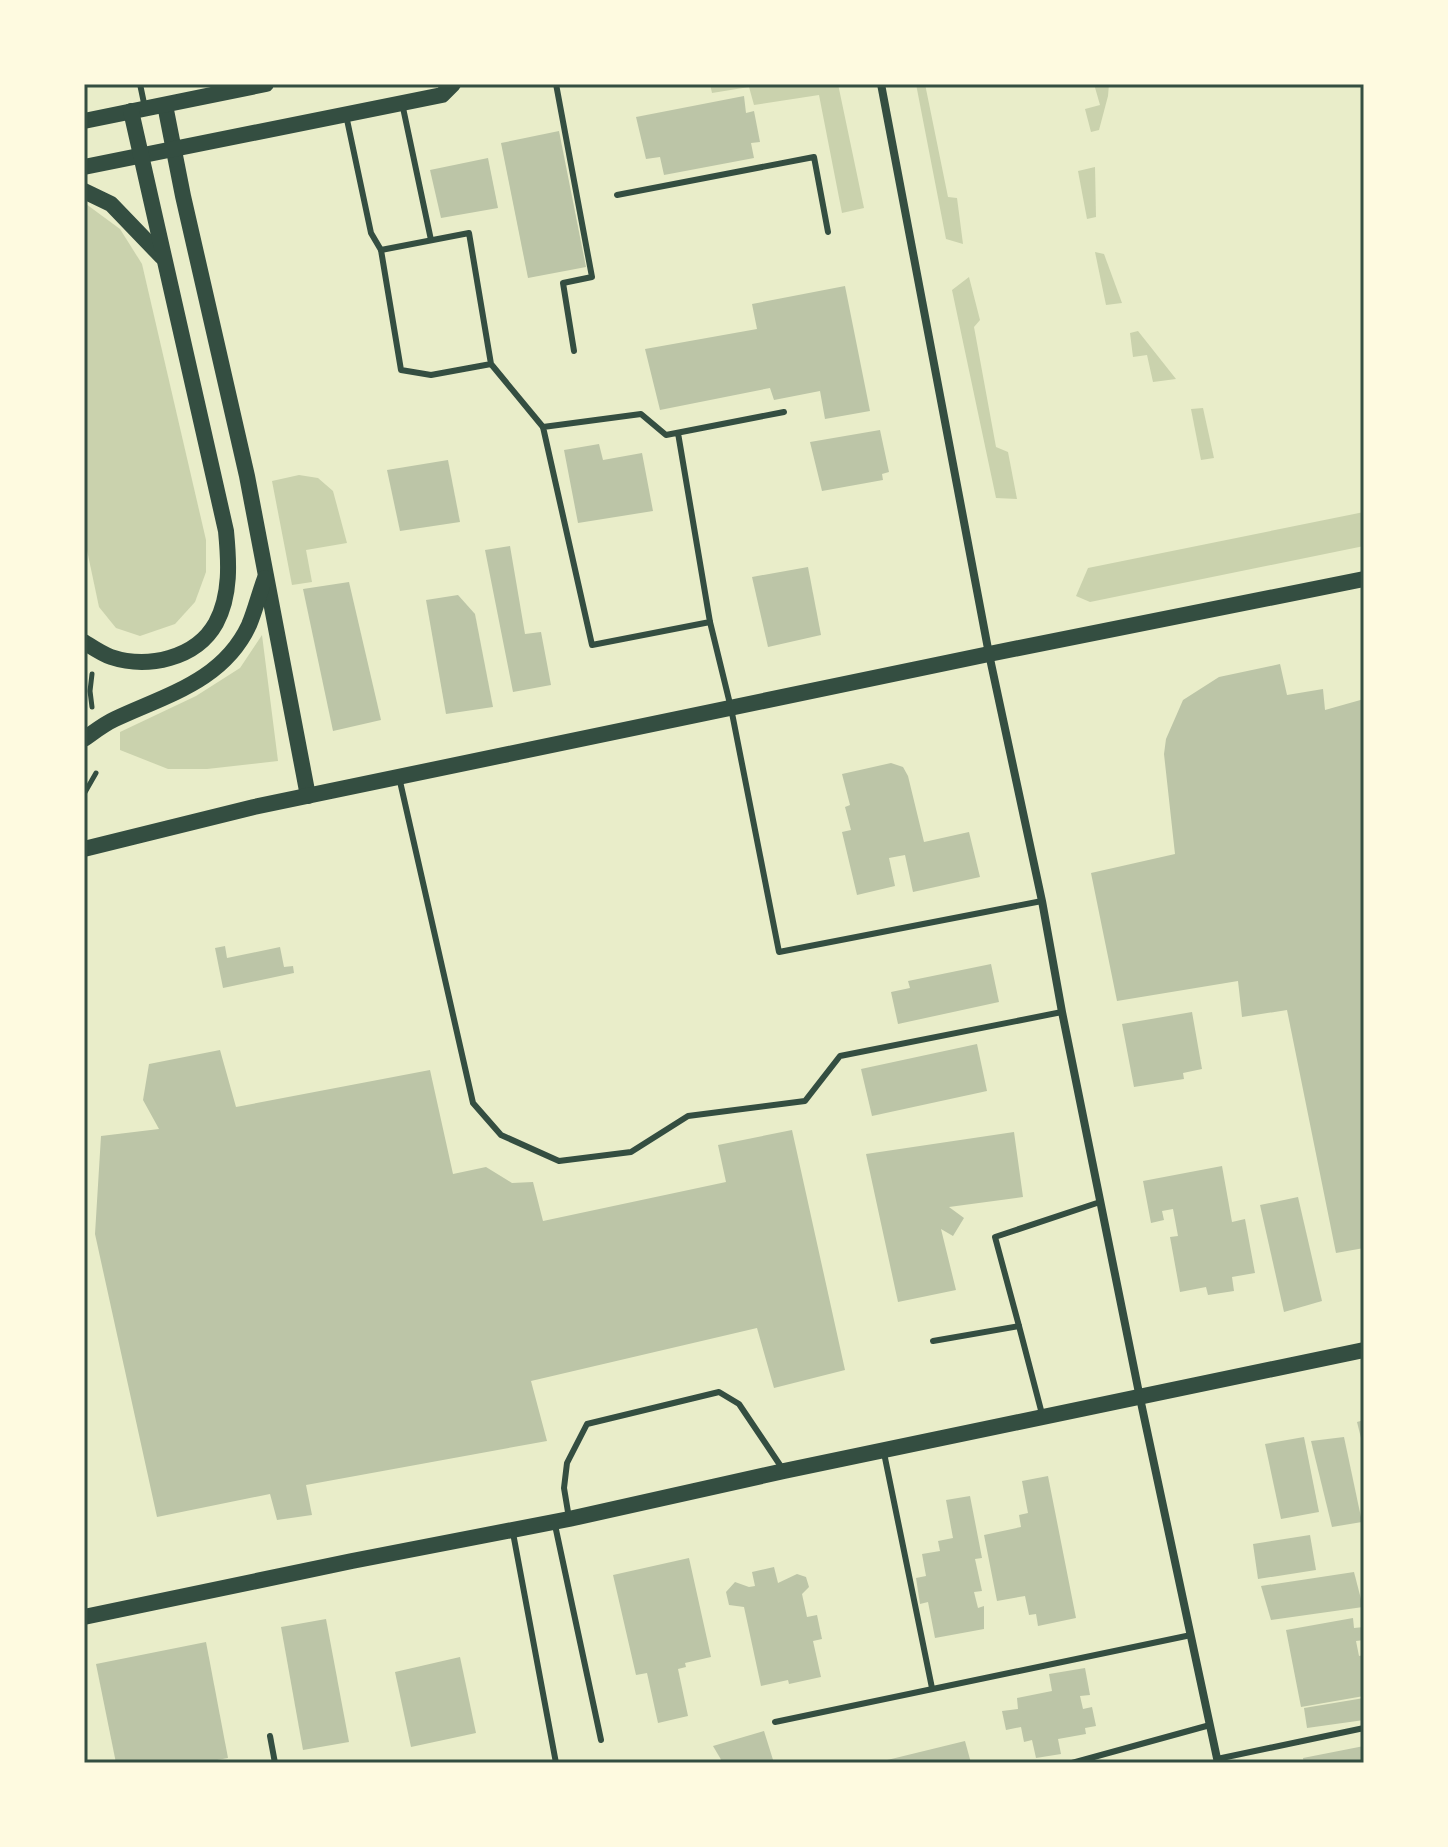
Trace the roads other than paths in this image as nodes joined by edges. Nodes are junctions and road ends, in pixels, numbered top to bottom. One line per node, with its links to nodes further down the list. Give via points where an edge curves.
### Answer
1 (140, 84): 8 (lane)
2 (266, 84): 7 (main road)
3 (453, 84): 6 (main road, via 442,95)
4 (556, 84): 20 (lane, via 592,277 563,283)
5 (881, 84): 29 (street)
6 (402, 102): 9 (main road); 17 (lane)
7 (165, 105): 8 (main road); 11 (main road)
8 (138, 110): 10 (main road); 12 (main road)
9 (345, 114): 11 (main road); 18 (lane, via 371,233)
10 (84, 121)
11 (173, 149): 12 (main road); 25 (main road)
12 (140, 156): 13 (main road); 19 (main road)
13 (84, 167)
14 (84, 191): 19 (main road, via 111,204)
15 (617, 195): 16 (lane, via 814,157)
16 (828, 232)
17 (431, 240): 18 (lane); 21 (lane, via 469,233)
18 (381, 250): 21 (lane, via 401,370 431,375)
19 (164, 258): 28 (main road, via 226,531 224,598 206,635 172,658 142,663 111,657)
20 (574, 351)
21 (491, 364): 23 (lane)
22 (784, 412): 24 (lane)
23 (543, 427): 24 (lane, via 641,414 666,435); 27 (lane, via 592,645)
24 (678, 433): 27 (lane)
25 (265, 576): 31 (main road, via 248,627 218,666 186,688 111,720); 33 (main road)
26 (1364, 579): 29 (main road)
27 (710, 622): 30 (lane)
28 (84, 642)
29 (989, 654): 30 (main road); 35 (street)
30 (731, 708): 32 (main road); 35 (lane, via 779,952)
31 (84, 739)
32 (399, 777): 33 (main road); 36 (lane, via 473,1103 501,1135 559,1161 631,1152 688,1116 805,1101 840,1056)
33 (308, 796): 34 (main road)
34 (84, 849)
35 (1042, 901): 36 (street)
36 (1062, 1012): 37 (street)
37 (1100, 1202): 38 (lane, via 995,1237); 41 (street)
38 (1019, 1326): 39 (lane); 42 (lane)
39 (933, 1341)
40 (1364, 1350): 41 (main road)
41 (1140, 1398): 42 (main road); 48 (street)
42 (1043, 1417): 43 (main road)
43 (884, 1451): 44 (main road); 49 (lane)
44 (784, 1471): 45 (main road); 45 (lane, via 739,1404 719,1392 680,1400 587,1424 567,1463)
45 (562, 1520): 46 (main road); 54 (lane)
46 (513, 1530): 47 (main road); 57 (lane)
47 (84, 1617)
48 (1191, 1635): 49 (lane); 51 (street)
49 (932, 1688): 50 (lane)
50 (775, 1722)
51 (1210, 1725): 55 (street); 58 (lane)
52 (1364, 1728): 55 (lane)
53 (270, 1736): 56 (lane)
54 (601, 1740)
55 (1218, 1761)
56 (275, 1763)
57 (556, 1763)
58 (1072, 1763)

